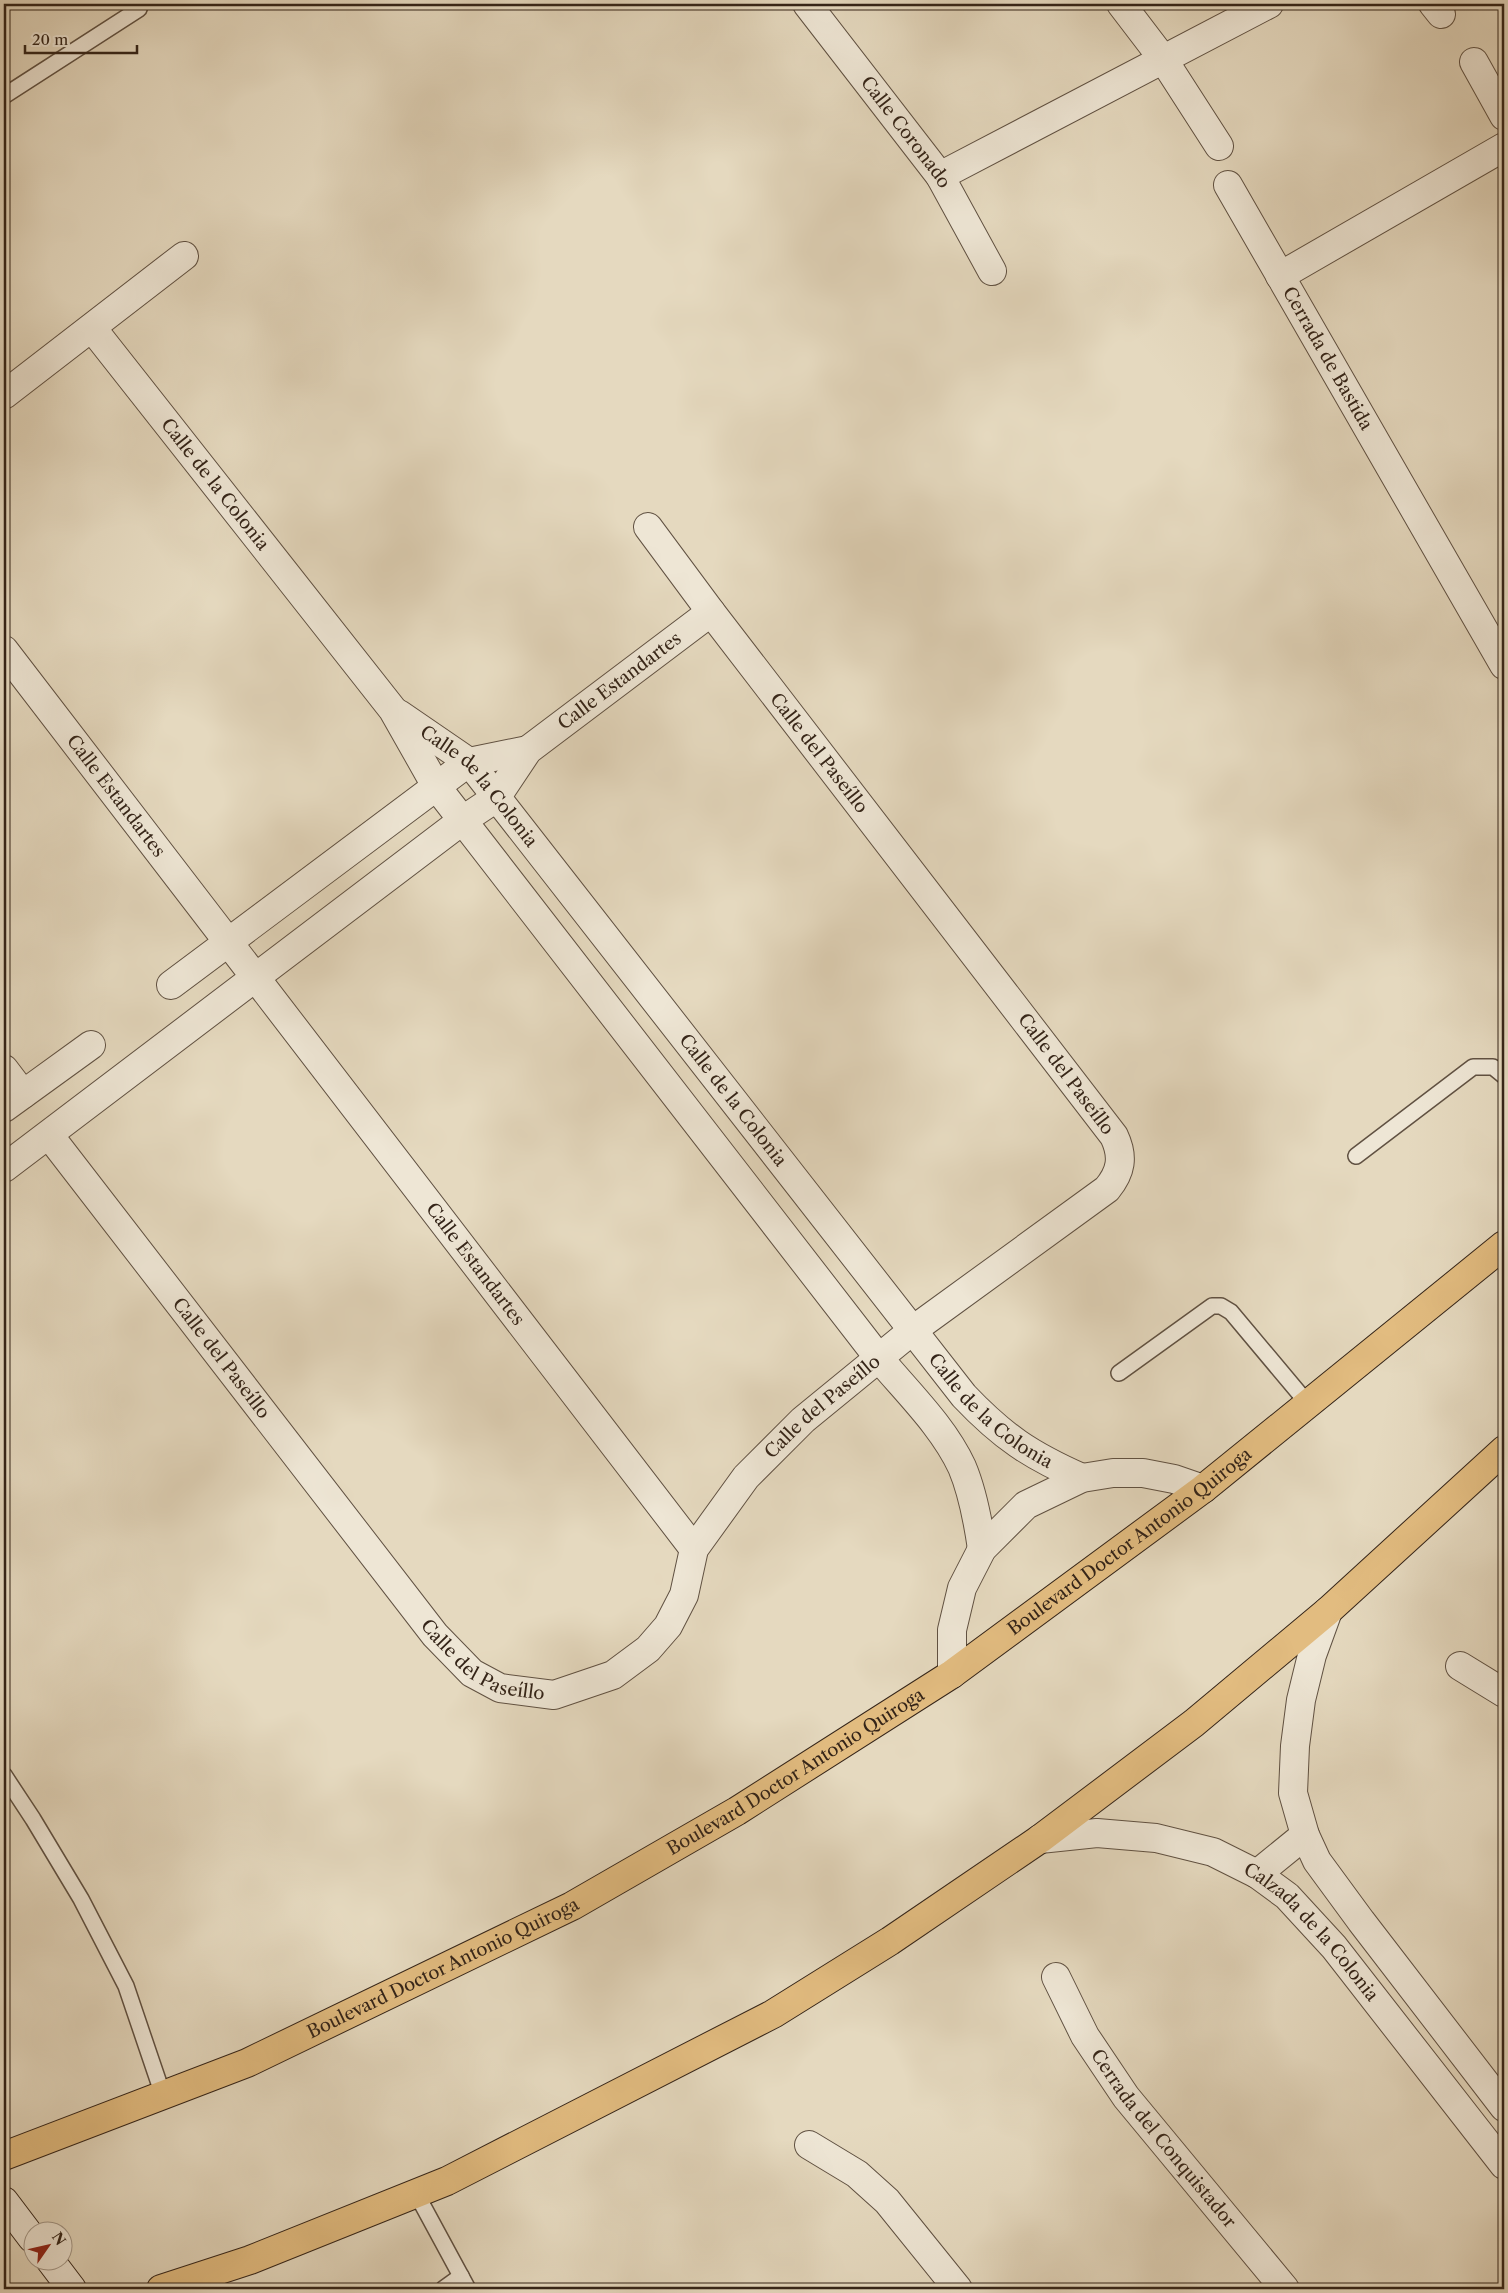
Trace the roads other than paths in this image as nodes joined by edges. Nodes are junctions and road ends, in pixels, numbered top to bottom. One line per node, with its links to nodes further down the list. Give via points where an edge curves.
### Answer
1 (807, 4): 11 (street, Calle Coronado)
2 (1121, 4): 5 (street)
3 (1269, 4): 5 (street)
4 (139, 9): 7 (lane)
5 (1163, 59): 9 (street); 11 (street)
6 (1474, 62): 8 (street)
7 (4, 96)
8 (1504, 116)
9 (1219, 146)
10 (1504, 147): 15 (street, Cerrada de Bastida)
11 (940, 176): 14 (street, Calle Coronado)
12 (1228, 185): 15 (street)
13 (184, 256): 16 (street)
14 (992, 271)
15 (1280, 276): 21 (street, Cerrada de Bastida)
16 (92, 328): 17 (street); 22 (street, Calle de la Colonia)
17 (4, 395)
18 (648, 528): 19 (street, Calle del Paseíllo)
19 (711, 612): 23 (street, Calle Estandartes); 39 (street, Calle del Paseíllo, via 1114,1136 1120,1149 1121,1164 1107,1189)
20 (4, 650): 28 (street, Calle Estandartes)
21 (1504, 665)
22 (393, 710): 24 (street, Calle de la Colonia); 25 (street, Calle de la Colonia)
23 (528, 750): 24 (street, Calle Estandartes); 26 (street, Calle Estandartes)
24 (469, 762): 25 (street, Calle Estandartes); 26 (street, Calle de la Colonia)
25 (436, 786): 27 (street, Calle de la Colonia); 28 (street, Calle Estandartes)
26 (496, 798): 27 (street, Calle Estandartes); 39 (street, Calle de la Colonia)
27 (463, 820): 29 (street, Calle Estandartes); 40 (street, Calle de la Colonia)
28 (227, 941): 29 (street, Calle Estandartes); 30 (street, Calle Estandartes)
29 (256, 979): 35 (street, Calle Estandartes); 46 (street, Calle Estandartes)
30 (171, 985)
31 (91, 1045): 34 (street)
32 (4, 1069): 34 (street)
33 (1504, 1076): 36 (lane, via 1493,1067 1473,1067)
34 (13, 1101)
35 (49, 1135): 37 (street, Calle Estandartes); 46 (street, Calle del Paseíllo, via 435,1635 472,1673 500,1688 554,1695 614,1675 648,1649 668,1626 684,1595)
36 (1356, 1156)
37 (4, 1168)
38 (1504, 1245): 42 (main road, Boulevard Doctor Antonio Quiroga)
39 (913, 1330): 40 (street, Calle del Paseíllo); 44 (street, Calle de la Colonia, via 964,1396 989,1422 1017,1445)
40 (878, 1357): 46 (street, Calle del Paseíllo, via 803,1420 746,1477); 47 (street, Calle de la Colonia, via 931,1420 961,1466 971,1492)
41 (1119, 1373): 42 (lane, via 1212,1306 1221,1306 1231,1312)
42 (1309, 1405): 45 (main road, Boulevard Doctor Antonio Quiroga)
43 (1504, 1450): 48 (main road)
44 (1082, 1478): 45 (street, Calle de la Colonia, via 1143,1473 1174,1479); 47 (street, Calle de la Colonia, via 1026,1505)
45 (1203, 1490): 50 (main road, Boulevard Doctor Antonio Quiroga)
46 (694, 1549)
47 (982, 1549): 50 (street, Calle de la Colonia, via 960,1596 952,1630)
48 (1328, 1611): 53 (street, via 1312,1655 1294,1746 1294,1793); 54 (main road, via 1194,1723)
49 (1460, 1666): 51 (street)
50 (952, 1674): 57 (main road, Boulevard Doctor Antonio Quiroga, via 737,1811 572,1906 247,2063)
51 (1504, 1693)
52 (4, 1775): 57 (lane, via 81,1899 126,1986)
53 (1305, 1835): 55 (street); 58 (street, via 1317,1861 1360,1921)
54 (1040, 1839): 55 (street, Calzada de la Colonia, via 1097,1833 1156,1838 1213,1852); 62 (main road, via 890,1941 773,2014 447,2181)
55 (1257, 1874): 61 (street, Calzada de la Colonia, via 1287,1896 1334,1947)
56 (1056, 1978): 73 (street, Cerrada del Conquistador, via 1085,2036 1126,2097)
57 (164, 2095): 60 (main road, Boulevard Doctor Antonio Quiroga)
58 (1504, 2107)
59 (809, 2145): 72 (street, via 857,2174 886,2200)
60 (4, 2156)
61 (1504, 2165)
62 (416, 2193): 65 (main road); 67 (lane)
63 (4, 2201): 64 (street)
64 (22, 2225)
65 (250, 2260): 69 (main road); 70 (main road)
66 (58, 2270): 68 (street)
67 (464, 2283): 71 (lane)
68 (72, 2289)
69 (161, 2289)
70 (226, 2289)
71 (443, 2289)
72 (958, 2289)
73 (1285, 2289)

